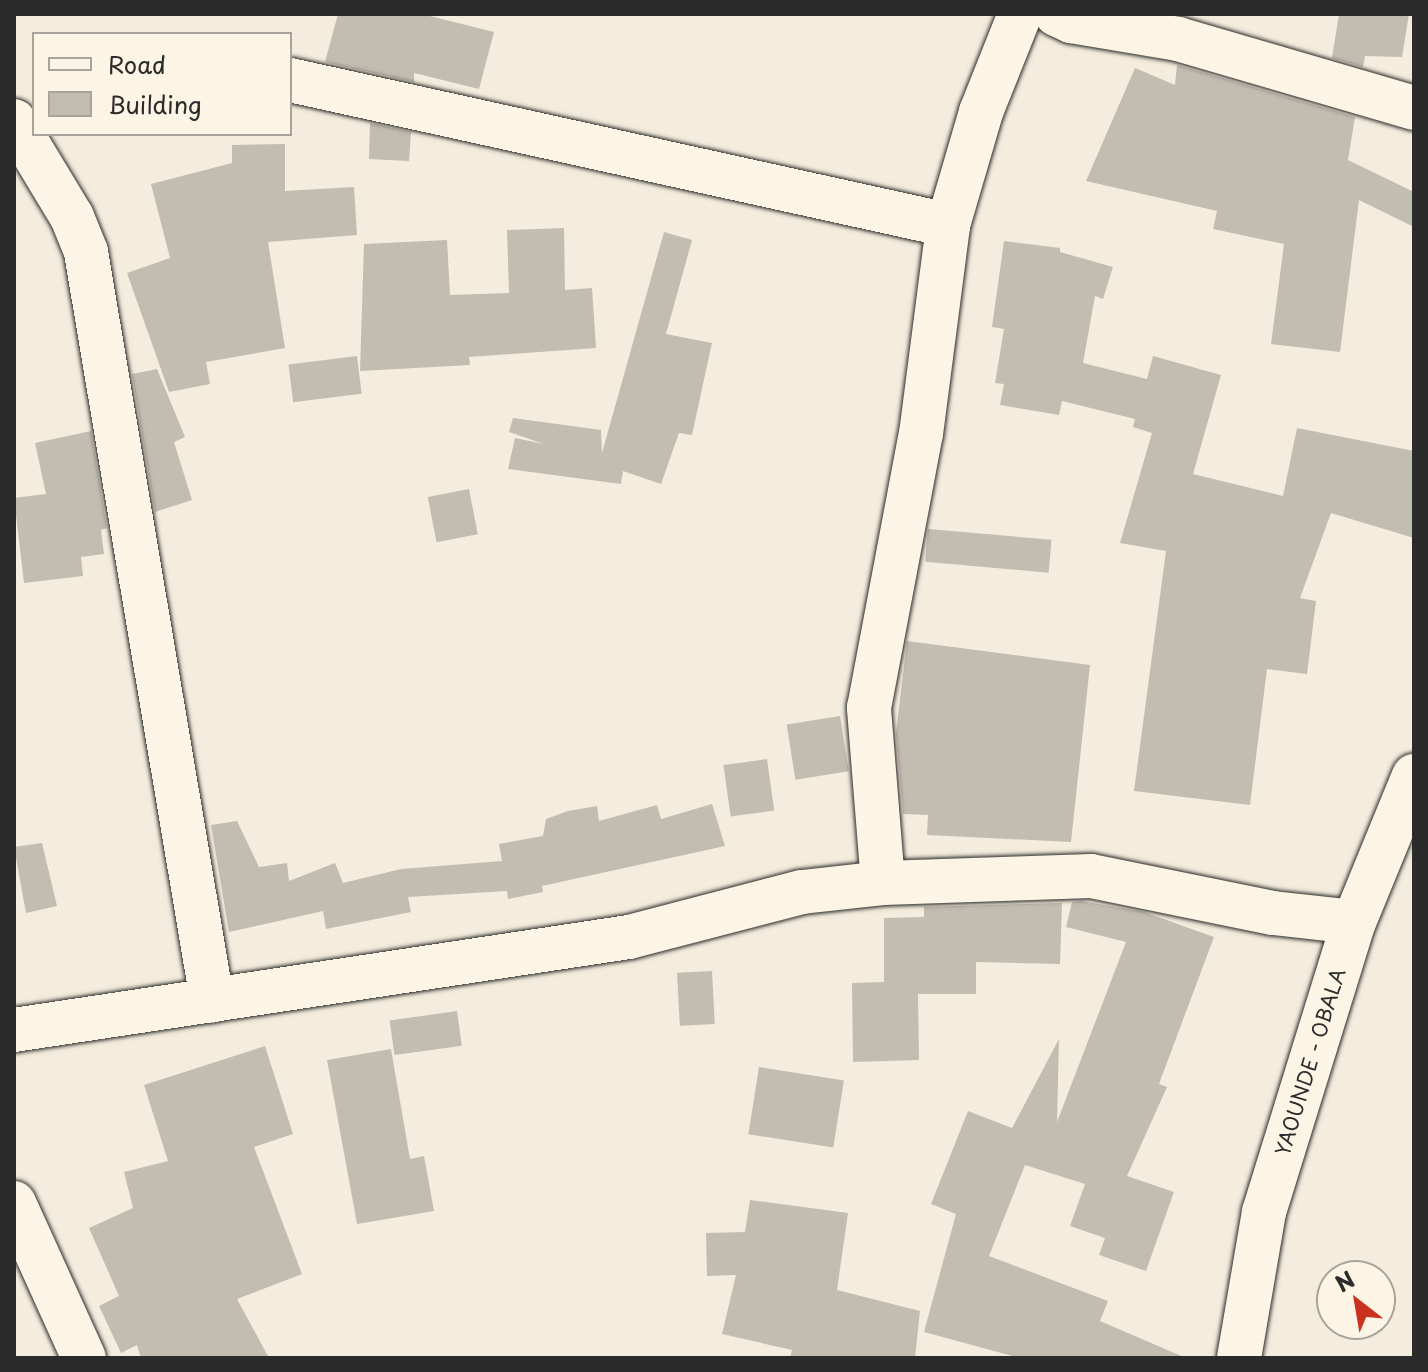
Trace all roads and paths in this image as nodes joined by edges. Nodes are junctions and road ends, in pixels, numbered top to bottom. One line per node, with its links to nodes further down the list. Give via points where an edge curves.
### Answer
1 (1020, 14): 6 (main road, via 981,112)
2 (1056, 14): 4 (main road, via 1178,39)
3 (292, 80): 6 (main road)
4 (1414, 108)
5 (22, 125): 10 (main road, via 86,252)
6 (948, 225): 8 (main road, via 921,434 869,708)
7 (1414, 776): 9 (main road, YAOUNDE - OBALA)
8 (883, 883): 9 (main road, via 1091,876 1273,913); 10 (main road, via 802,892 629,937)
9 (1354, 922): 14 (main road, YAOUNDE - OBALA, via 1264,1212)
10 (212, 1000): 11 (main road)
11 (14, 1030)
12 (14, 1203): 13 (main road)
13 (84, 1358)
14 (1239, 1358)

